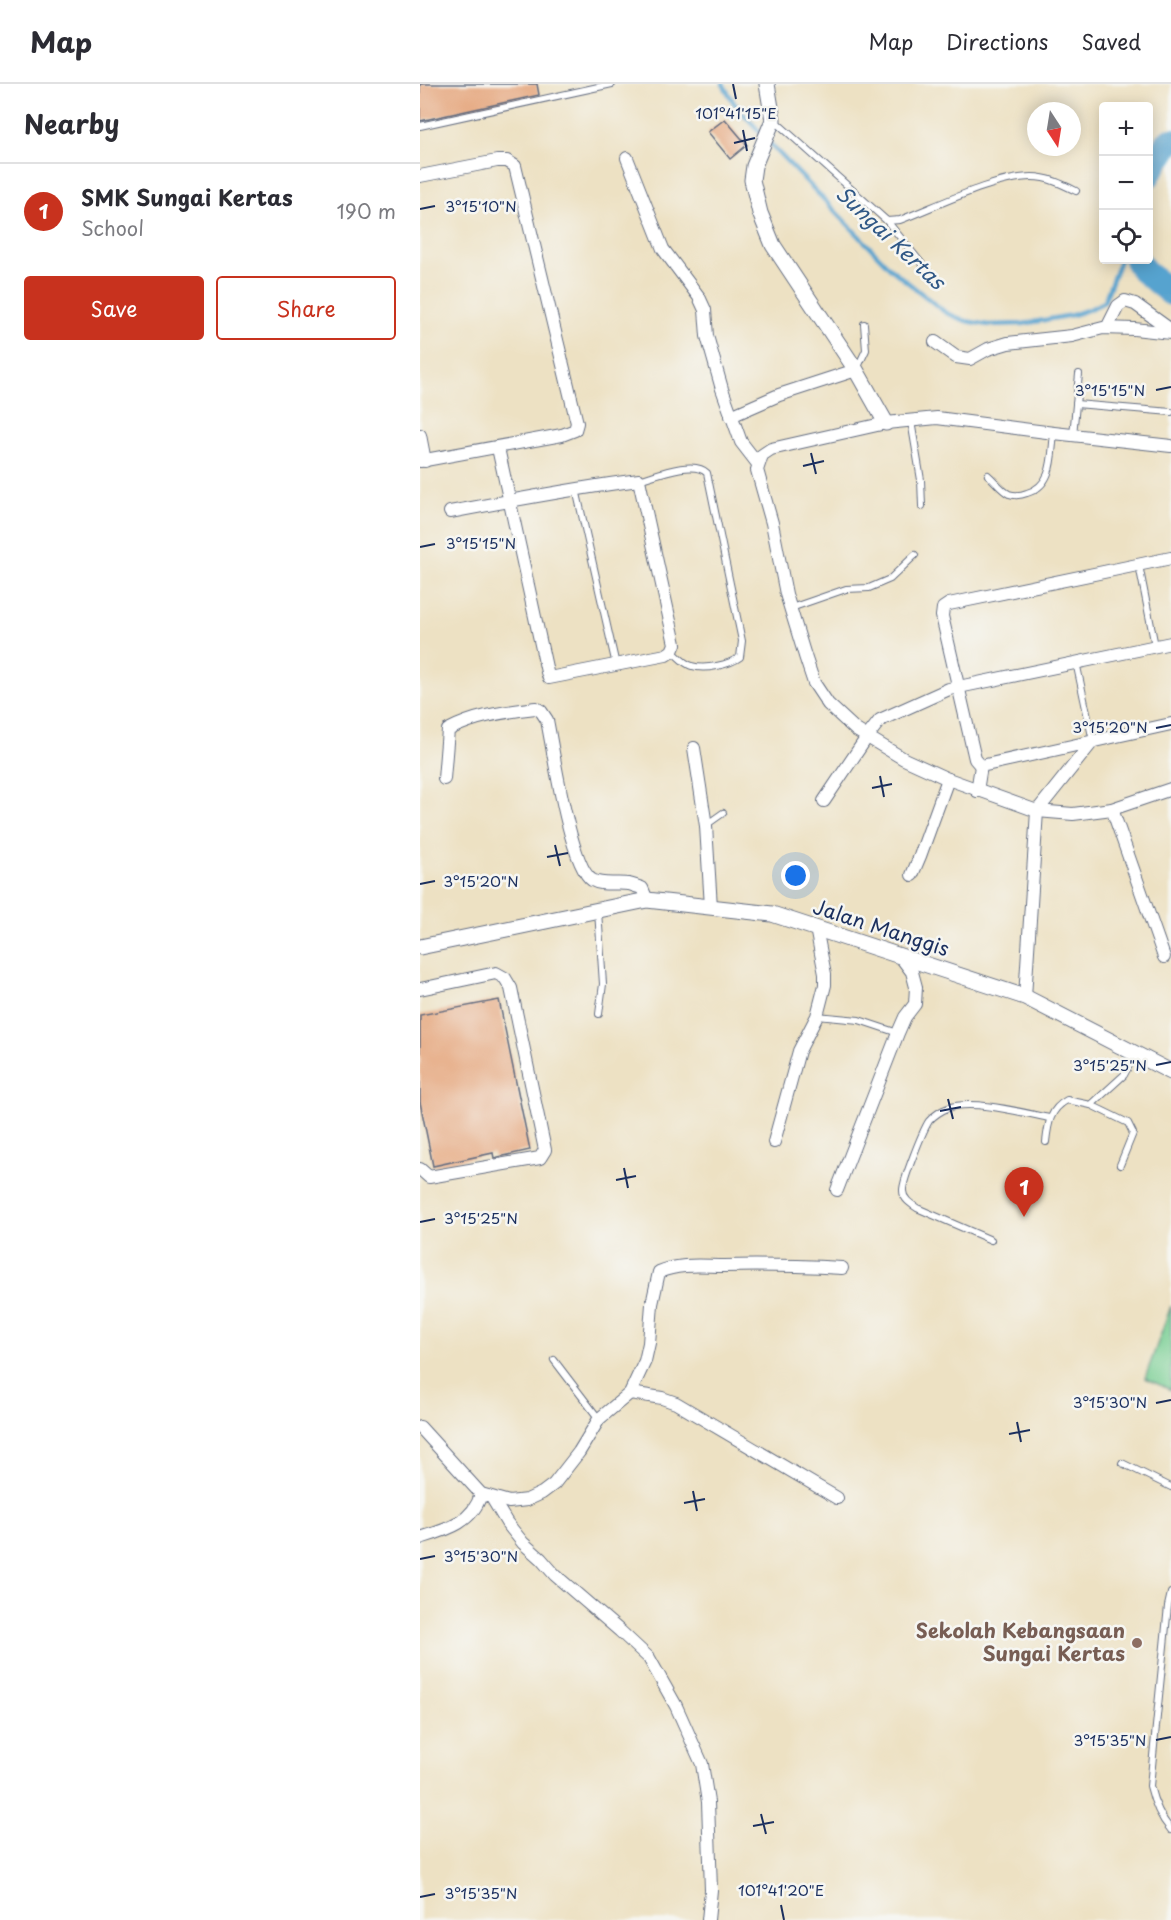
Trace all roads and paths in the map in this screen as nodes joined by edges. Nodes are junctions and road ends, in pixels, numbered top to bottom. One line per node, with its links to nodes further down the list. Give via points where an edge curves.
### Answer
1 (612, 84): 4 (lane)
2 (767, 84): 3 (street)
3 (772, 124): 8 (lane); 14 (street, via 752,180 760,213 772,245)
4 (420, 126)
5 (627, 158): 18 (street, via 663,249 705,310 707,336)
6 (420, 176): 25 (street, via 497,161 515,166 577,423 571,433)
7 (1076, 191): 8 (lane, via 1055,181 1033,177 1003,181 900,220)
8 (887, 221): 9 (lane)
9 (935, 280)
10 (864, 324): 14 (lane, via 866,350)
11 (1107, 328): 12 (street); 12 (street, via 1118,306 1125,301 1136,304); 13 (street, via 1008,343 970,359 956,357)
12 (1171, 331)
13 (935, 342)
14 (856, 370): 18 (street, via 779,395); 20 (street)
15 (1079, 374): 16 (lane)
16 (1076, 404): 17 (lane); 23 (lane)
17 (1171, 411)
18 (731, 416): 27 (street, via 741,442)
19 (911, 421): 20 (street); 21 (street, via 937,418); 32 (lane)
20 (886, 423): 27 (street, via 771,449)
21 (1054, 433): 23 (street); 28 (lane, via 1050,472 1033,491 1008,493)
22 (420, 435): 26 (street)
23 (1073, 435): 24 (street)
24 (1171, 446)
25 (498, 448): 26 (street); 31 (street)
26 (423, 461)
27 (758, 464): 37 (street)
28 (988, 475)
29 (639, 480): 30 (street); 40 (street, via 675,644); 40 (lane, via 692,467 707,473 742,641 740,657 734,661 702,667 691,666)
30 (576, 489): 31 (street); 42 (lane)
31 (510, 500): 33 (street); 42 (street, via 549,678)
32 (922, 506)
33 (450, 512)
34 (915, 555): 37 (lane, via 890,579 869,588 846,589)
35 (1171, 558): 36 (street)
36 (1139, 565): 39 (lane); 43 (street, via 943,608)
37 (791, 608): 45 (street, via 814,683 828,704)
38 (1171, 643): 39 (street)
39 (1155, 646): 41 (street)
40 (672, 651): 42 (street)
41 (1076, 662): 43 (street); 46 (lane)
42 (616, 665)
43 (958, 687): 45 (street, via 880,720); 48 (street, via 975,759)
44 (1171, 724): 46 (street)
45 (867, 737): 50 (street); 53 (street)
46 (1093, 741): 48 (street); 55 (street)
47 (694, 748): 57 (street)
48 (981, 766): 52 (street)
49 (444, 779): 59 (street, via 448,730 483,716 536,708 547,720 574,849 584,872 593,880 642,888)
50 (948, 779): 52 (street); 58 (street)
51 (1171, 789): 54 (street)
52 (977, 790): 55 (street)
53 (824, 801)
54 (1112, 809): 55 (street, via 1073,814); 65 (street)
55 (1037, 811): 67 (street)
56 (723, 813): 57 (lane)
57 (706, 826): 60 (street)
58 (912, 875)
59 (647, 900): 60 (street, Jalan Manggis); 61 (street, Jalan Manggis)
60 (711, 907): 62 (street, Jalan Manggis, via 772,914)
61 (598, 910): 63 (street, Jalan Manggis); 68 (lane, via 603,984)
62 (816, 928): 64 (street, Jalan Manggis); 69 (street, via 825,974)
63 (420, 947)
64 (900, 956): 67 (street, Jalan Manggis); 70 (street, via 912,972 916,987 915,1004)
65 (1164, 957)
66 (420, 989): 78 (street, via 496,973 505,978 518,1013 545,1150 540,1158 429,1177)
67 (1025, 997): 71 (street, Jalan Manggis)
68 (599, 1014)
69 (817, 1016): 70 (lane, via 859,1020); 75 (street, via 799,1052)
70 (898, 1033): 79 (street)
71 (1135, 1054): 72 (street, Jalan Manggis); 73 (lane, via 1124,1075)
72 (1171, 1072)
73 (1091, 1105): 74 (lane, via 1067,1100); 77 (lane, via 1131,1128)
74 (1049, 1118): 76 (lane); 80 (lane, via 1001,1108 958,1106 946,1108 930,1120 903,1190 907,1201)
75 (774, 1142)
76 (1046, 1142)
77 (1120, 1165)
78 (420, 1170)
79 (837, 1190)
80 (992, 1240)
81 (842, 1268): 83 (street, via 692,1265 659,1272 645,1361)
82 (554, 1360): 84 (lane)
83 (630, 1393): 84 (street); 89 (street, via 676,1403)
84 (599, 1419): 88 (street, via 579,1452 542,1493 508,1502)
85 (420, 1427): 88 (street)
86 (1122, 1463): 87 (lane)
87 (1171, 1487)
88 (486, 1496): 90 (street, via 467,1518); 93 (street, via 523,1543 649,1659 676,1706 702,1764 708,1802)
89 (837, 1498)
90 (420, 1538)
91 (1171, 1593): 92 (lane, via 1150,1786 1162,1820)
92 (1171, 1830)
93 (708, 1920)

